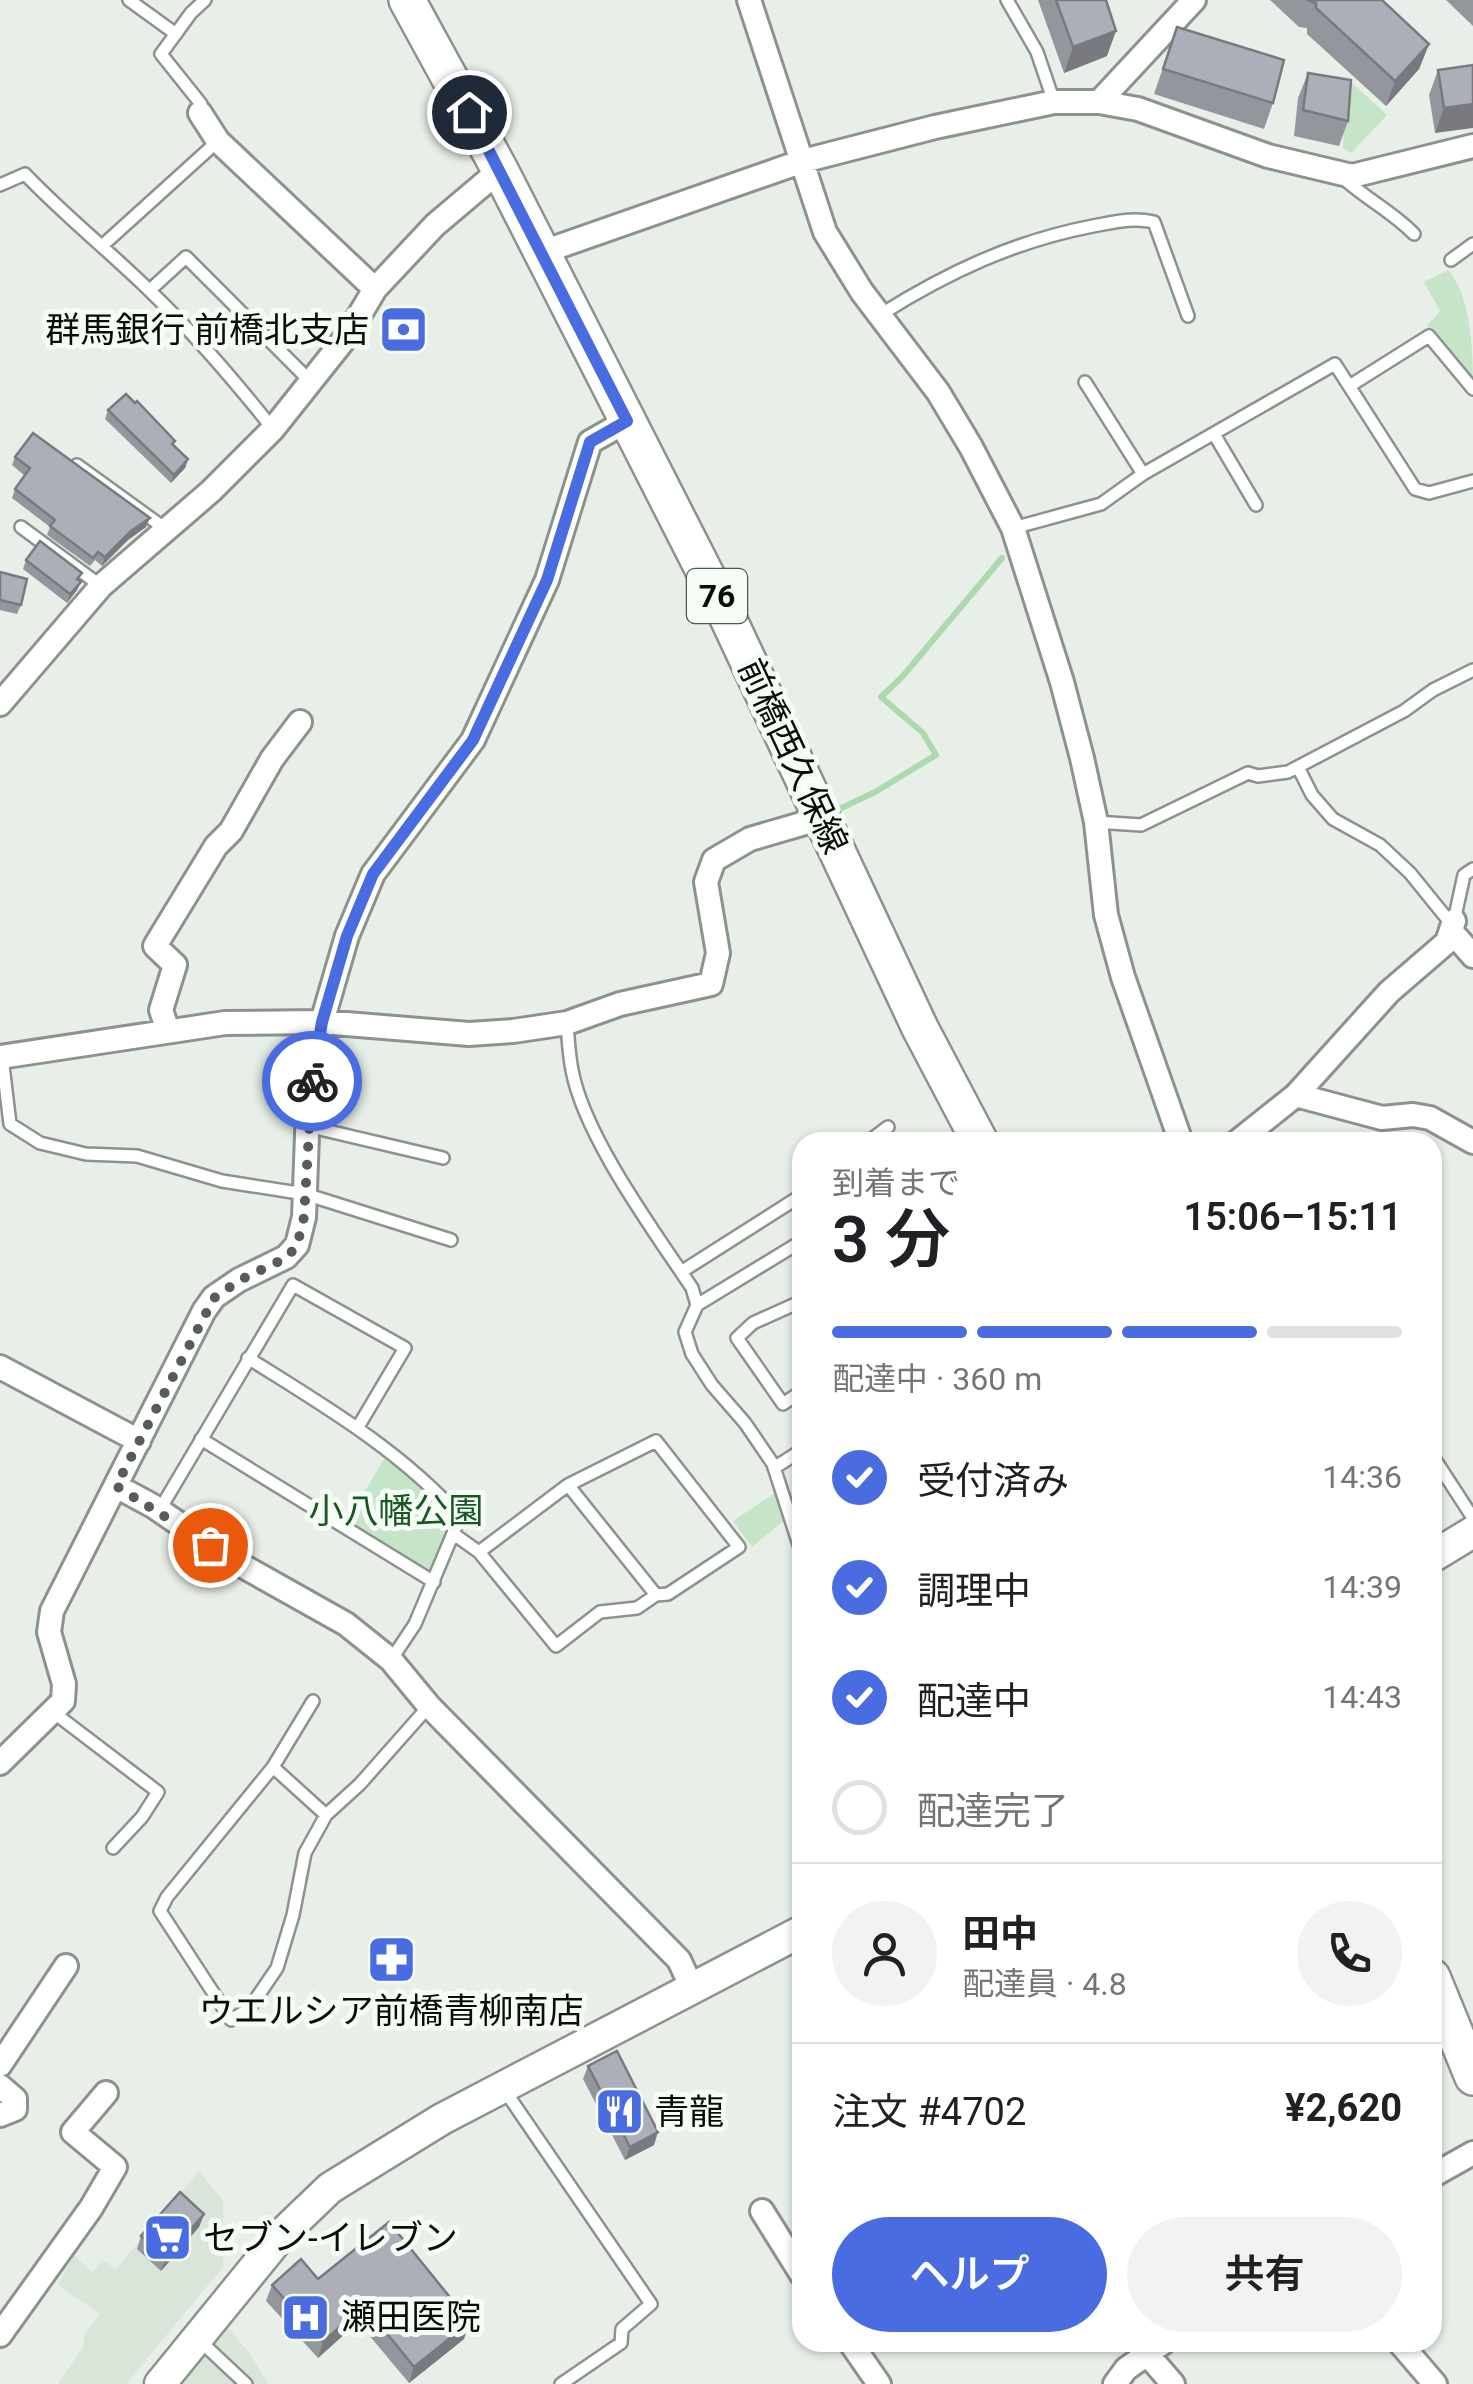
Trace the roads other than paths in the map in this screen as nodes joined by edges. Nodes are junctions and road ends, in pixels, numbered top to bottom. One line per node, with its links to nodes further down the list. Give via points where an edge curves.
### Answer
1 (129, 0): 7 (lane)
2 (205, 0): 7 (lane)
3 (407, 0): 14 (main road, 前橋西久保線 / 76)
4 (750, 0): 13 (street)
5 (1007, 0): 8 (lane, via 1037,52)
6 (1194, 0): 9 (street)
7 (176, 34): 10 (lane, via 161,54)
8 (1054, 102): 9 (street); 13 (street)
9 (1099, 102): 15 (street)
10 (200, 113): 11 (street)
11 (218, 141): 19 (lane); 22 (street)
12 (1473, 146): 15 (street)
13 (803, 161): 20 (street); 24 (street, via 826,232)
14 (500, 170): 20 (main road, 前橋西久保線 / 76); 22 (street, via 434,225)
15 (1338, 174): 17 (lane)
16 (0, 185): 19 (lane, via 25,174)
17 (1414, 234)
18 (1473, 244): 21 (lane)
19 (103, 245): 23 (lane)
20 (543, 252): 30 (main road, 前橋西久保線 / 76)
21 (1451, 260)
22 (375, 289): 26 (street)
23 (150, 290): 26 (lane, via 186,257); 31 (lane)
24 (880, 315): 25 (lane, via 984,257 1055,233 1136,218 1154,222); 38 (street, via 938,392)
25 (1188, 316)
26 (311, 382): 31 (street)
27 (1086, 382): 34 (lane)
28 (1351, 385): 29 (lane, via 1429,336); 32 (lane, via 1335,364); 35 (lane, via 1415,489 1428,493)
29 (1473, 389)
30 (627, 421): 45 (main road, 前橋西久保線 / 76); 50 (street, via 590,442 523,634 473,740 373,874)
31 (273, 428): 39 (street)
32 (1214, 434): 34 (lane); 36 (lane)
33 (72, 462): 39 (lane)
34 (1143, 474): 38 (lane, via 1100,504)
35 (1473, 481)
36 (1256, 505)
37 (20, 527): 40 (lane)
38 (1013, 528): 46 (street, via 1062,682)
39 (167, 530): 40 (street)
40 (101, 586): 42 (street)
41 (1473, 670): 44 (lane)
42 (0, 704)
43 (300, 722): 52 (street, via 155,946 174,965 161,1010)
44 (1298, 766): 46 (lane, via 1248,774 1141,826); 48 (lane, via 1333,819 1380,846)
45 (822, 818): 51 (street, via 750,838 714,860 706,882 718,953 711,984 620,1004); 58 (main road, 前橋西久保線 / 76)
46 (1096, 822): 59 (street, via 1106,915 1122,977)
47 (1473, 868): 48 (lane, via 1464,874)
48 (1453, 926): 49 (street); 54 (street, via 1447,942 1376,1006)
49 (1473, 956)
50 (322, 1022): 51 (street, via 469,1034); 52 (street, via 225,1023); 55 (street)
51 (567, 1024): 67 (lane, via 572,1073 590,1121)
52 (168, 1032): 53 (street)
53 (1, 1057): 63 (lane, via 10,1124 40,1143 137,1156 222,1181)
54 (1296, 1095): 60 (street); 61 (street, via 1382,1118 1430,1118)
55 (308, 1126): 62 (lane); 63 (street)
56 (888, 1127): 57 (lane)
57 (881, 1132)
58 (975, 1132)
59 (1177, 1132)
60 (1250, 1132)
61 (1473, 1142)
62 (443, 1158)
63 (305, 1194): 65 (lane); 75 (street, via 297,1246 214,1298)
64 (792, 1201): 67 (lane)
65 (451, 1240)
66 (792, 1248): 68 (lane)
67 (681, 1272): 68 (lane)
68 (697, 1305): 77 (lane, via 685,1332 692,1354)
69 (792, 1305): 72 (lane, via 737,1338 783,1404)
70 (248, 1358): 73 (lane); 73 (lane, via 293,1285 406,1348); 74 (lane)
71 (0, 1367): 75 (street)
72 (792, 1398)
73 (358, 1427): 85 (lane, via 460,1516)
74 (200, 1439): 81 (lane); 88 (lane)
75 (139, 1442): 80 (street)
76 (792, 1456): 77 (lane)
77 (774, 1468): 83 (lane)
78 (1442, 1470): 82 (lane)
79 (568, 1485): 86 (lane); 89 (lane); 89 (lane, via 656,1441 740,1547)
80 (116, 1486): 81 (street); 93 (street, via 52,1611 49,1632 64,1684 63,1701)
81 (159, 1510): 90 (street, via 346,1624)
82 (1473, 1518)
83 (792, 1523)
84 (1473, 1532): 87 (main road)
85 (455, 1535): 86 (lane); 88 (lane)
86 (478, 1552): 89 (lane, via 556,1646 600,1612 638,1608)
87 (1442, 1552)
88 (434, 1582): 90 (lane)
89 (656, 1596)
90 (391, 1660): 92 (street)
91 (313, 1701): 95 (lane)
92 (429, 1706): 96 (lane); 100 (street, via 679,1960)
93 (53, 1712): 94 (street); 97 (lane, via 158,1792)
94 (0, 1764)
95 (273, 1767): 96 (lane); 96 (lane, via 160,1911 231,2020 250,2010 278,1968 305,1853)
96 (326, 1815)
97 (114, 1848)
98 (792, 1936): 100 (main road)
99 (66, 1966): 102 (street)
100 (693, 1990): 105 (main road)
101 (1442, 2001): 103 (main road)
102 (0, 2065)
103 (1473, 2077)
104 (0, 2086): 107 (street, via 15,2099 14,2109)
105 (503, 2088): 113 (main road, via 330,2188 282,2234); 120 (lane, via 651,2304 622,2329 622,2343)
106 (106, 2093): 112 (street, via 73,2132 114,2167)
107 (0, 2115)
108 (1473, 2152): 109 (street)
109 (1442, 2170)
110 (762, 2210): 111 (street)
111 (792, 2259)
112 (0, 2335)
113 (197, 2338): 118 (main road); 119 (lane)
114 (857, 2352): 121 (street)
115 (1149, 2352): 122 (street)
116 (1157, 2352): 123 (street)
117 (1408, 2352): 124 (street)
118 (160, 2384)
119 (246, 2384)
120 (561, 2384)
121 (879, 2384)
122 (1115, 2384)
123 (1174, 2384)
124 (1435, 2384)

